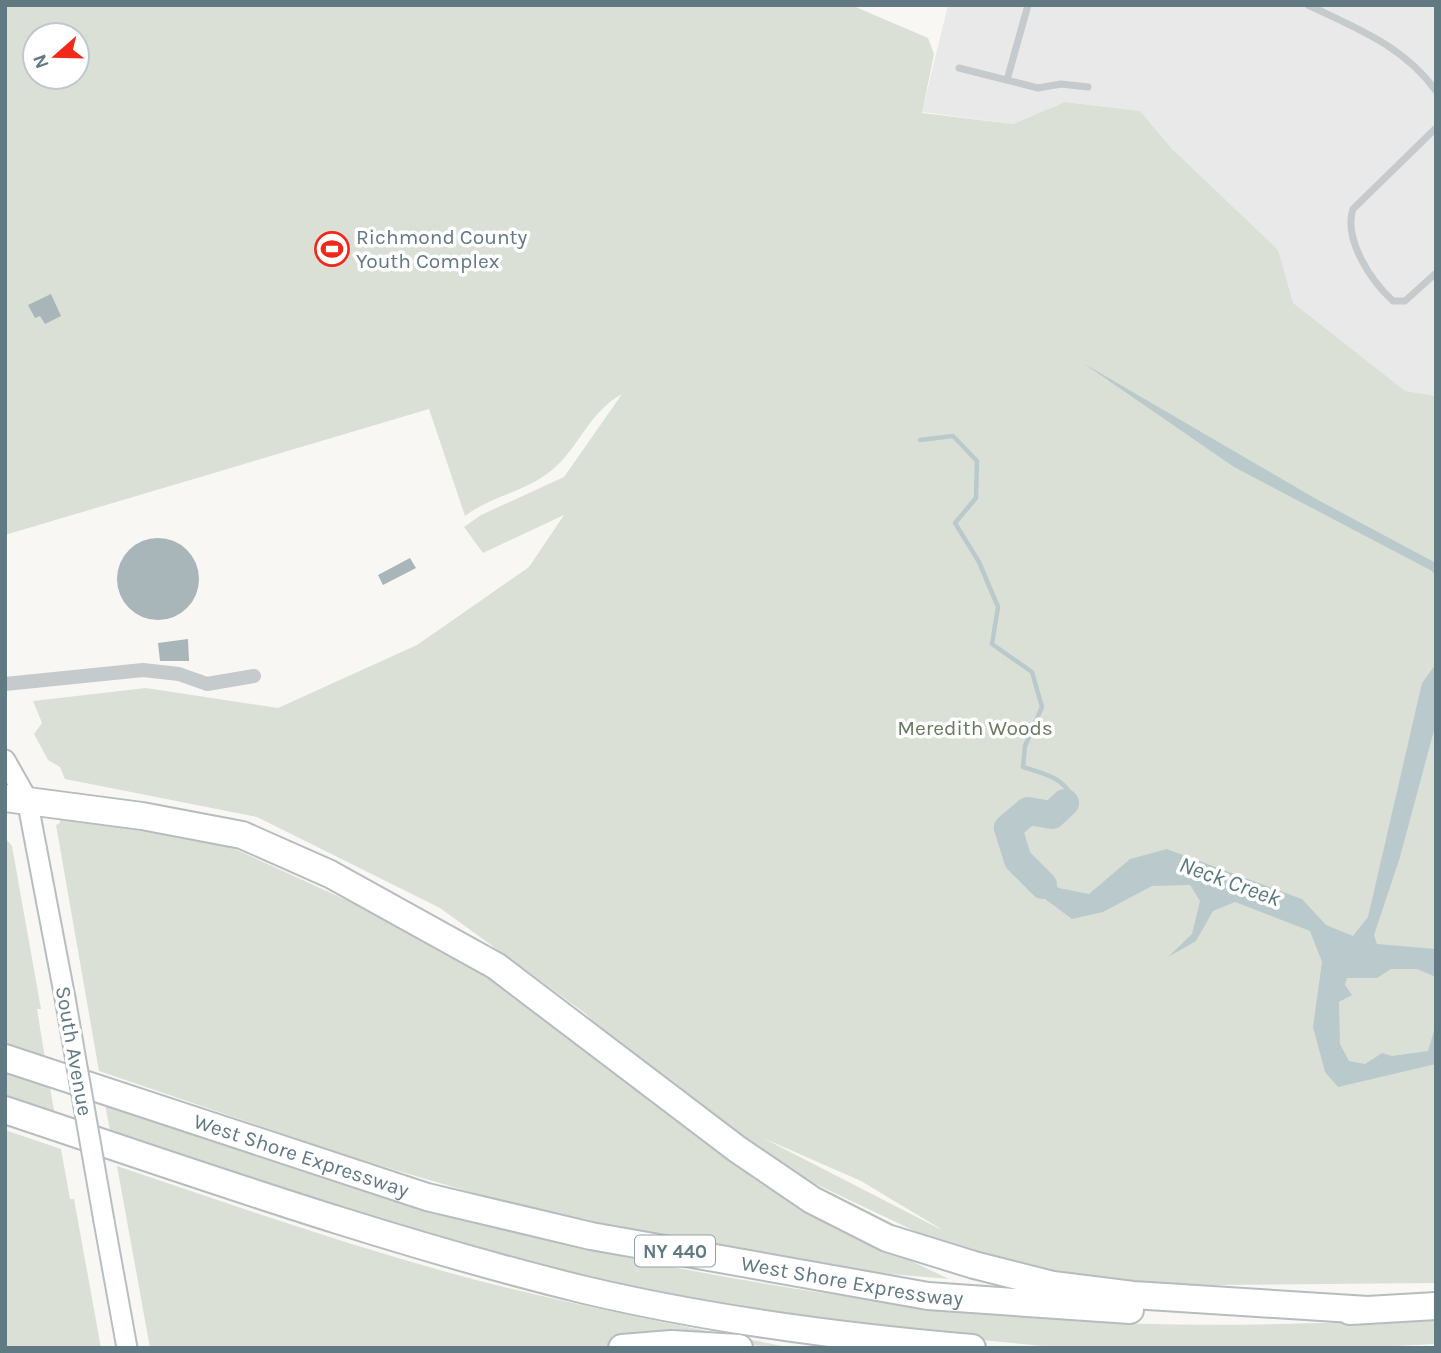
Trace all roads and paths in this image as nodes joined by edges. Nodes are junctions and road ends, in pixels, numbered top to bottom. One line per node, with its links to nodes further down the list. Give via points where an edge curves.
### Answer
1 (1028, 5): 4 (lane)
2 (1308, 5): 6 (lane, via 1375,37 1420,68)
3 (958, 68): 4 (lane)
4 (1007, 80): 5 (lane, via 1038,88 1061,84)
5 (1088, 87)
6 (1436, 91)
7 (1436, 128): 8 (lane, via 1353,209 1349,223 1351,240 1393,301 1405,301)
8 (1436, 273)
9 (254, 676): 10 (street, via 207,684 179,674 143,670)
10 (5, 684)
11 (5, 760): 12 (street, South Avenue)
12 (16, 798): 16 (highway, via 242,835 330,874 496,966 737,1149 813,1200 887,1238 1053,1285 1133,1295); 17 (street, South Avenue, bridge, via 65,998)
13 (5, 1058): 16 (highway, West Shore Expressway / NY 440, via 427,1197 591,1236 928,1296 1085,1308)
14 (5, 1110): 20 (highway, via 426,1246 586,1290 760,1324)
15 (1436, 1306): 16 (highway, West Shore Expressway / NY 440)
16 (1368, 1310)
17 (127, 1348)
18 (622, 1348): 19 (highway)
19 (739, 1348)
20 (972, 1348)

